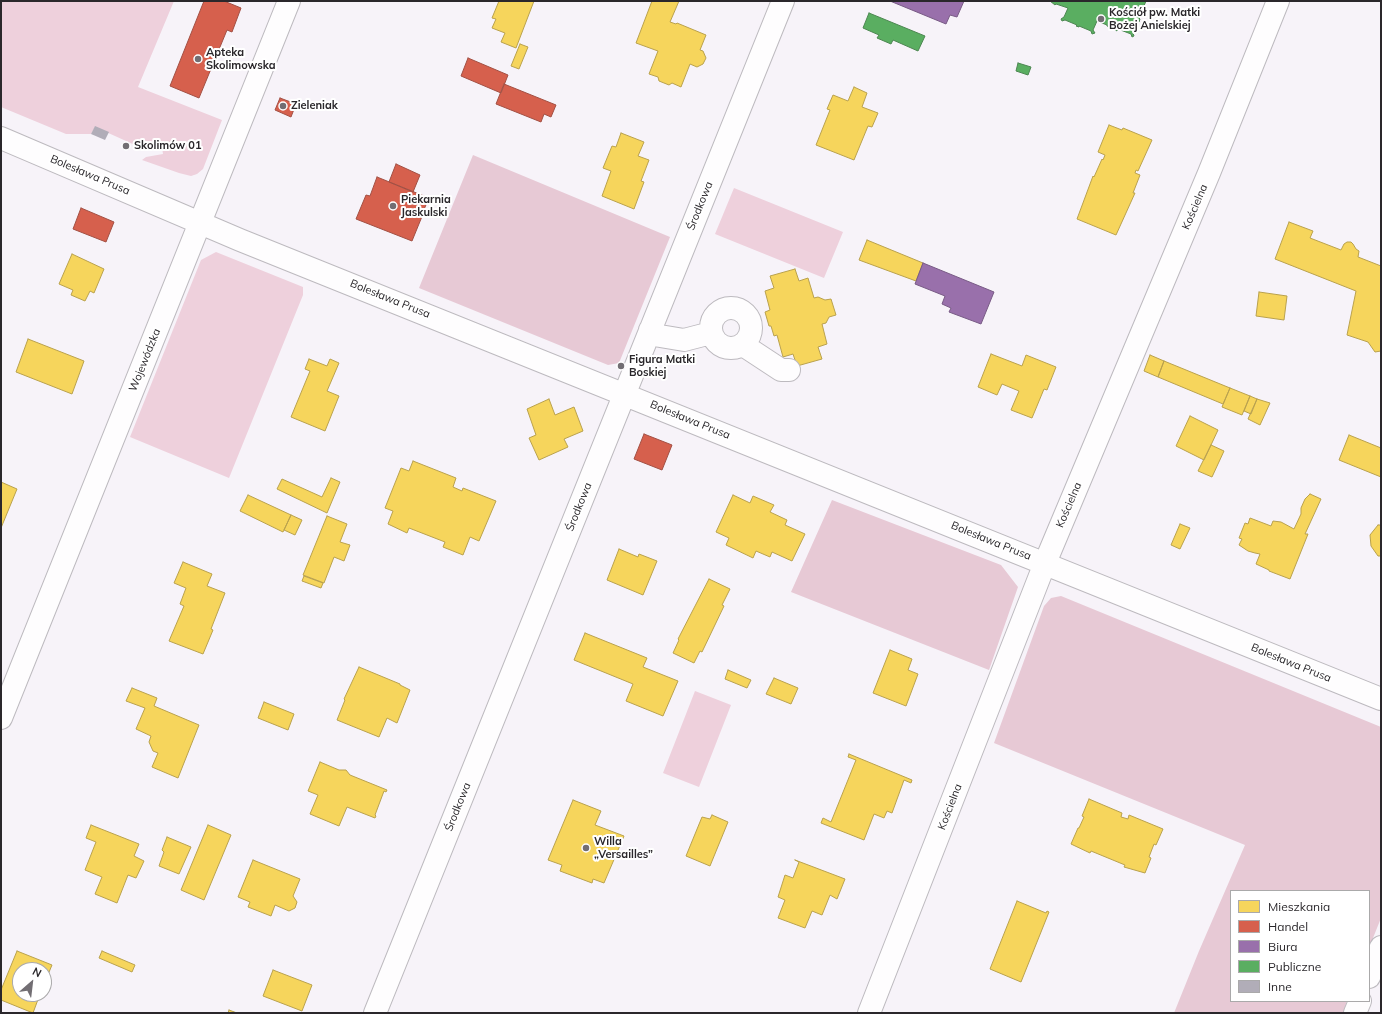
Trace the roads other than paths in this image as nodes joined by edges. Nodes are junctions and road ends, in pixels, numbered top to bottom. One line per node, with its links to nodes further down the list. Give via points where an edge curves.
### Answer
1 (783, 1): 6 (street, Środkowa)
2 (1278, 1): 11 (street, Kościelna, via 1209,173)
3 (286, 2): 5 (street, Wojewódzka)
4 (1, 138): 5 (street, Bolesława Prusa)
5 (200, 223): 10 (street, Bolesława Prusa); 13 (street, Wojewódzka)
6 (650, 330): 7 (street, via 660,336 684,340); 10 (street, Środkowa)
7 (711, 333): 8 (street, via 724,347 737,348); 8 (street, via 710,326 716,314 721,310 734,308 746,315 751,327 751,334)
8 (743, 345): 9 (street, via 781,370)
9 (789, 370)
10 (625, 394): 11 (street, Bolesława Prusa); 17 (street, Środkowa)
11 (1045, 563): 12 (street, Bolesława Prusa); 18 (street, Kościelna)
12 (1381, 699)
13 (1, 718)
14 (1381, 947): 15 (street)
15 (1370, 974)
16 (1360, 1002): 19 (street)
17 (375, 1013)
18 (869, 1013)
19 (1355, 1013)

